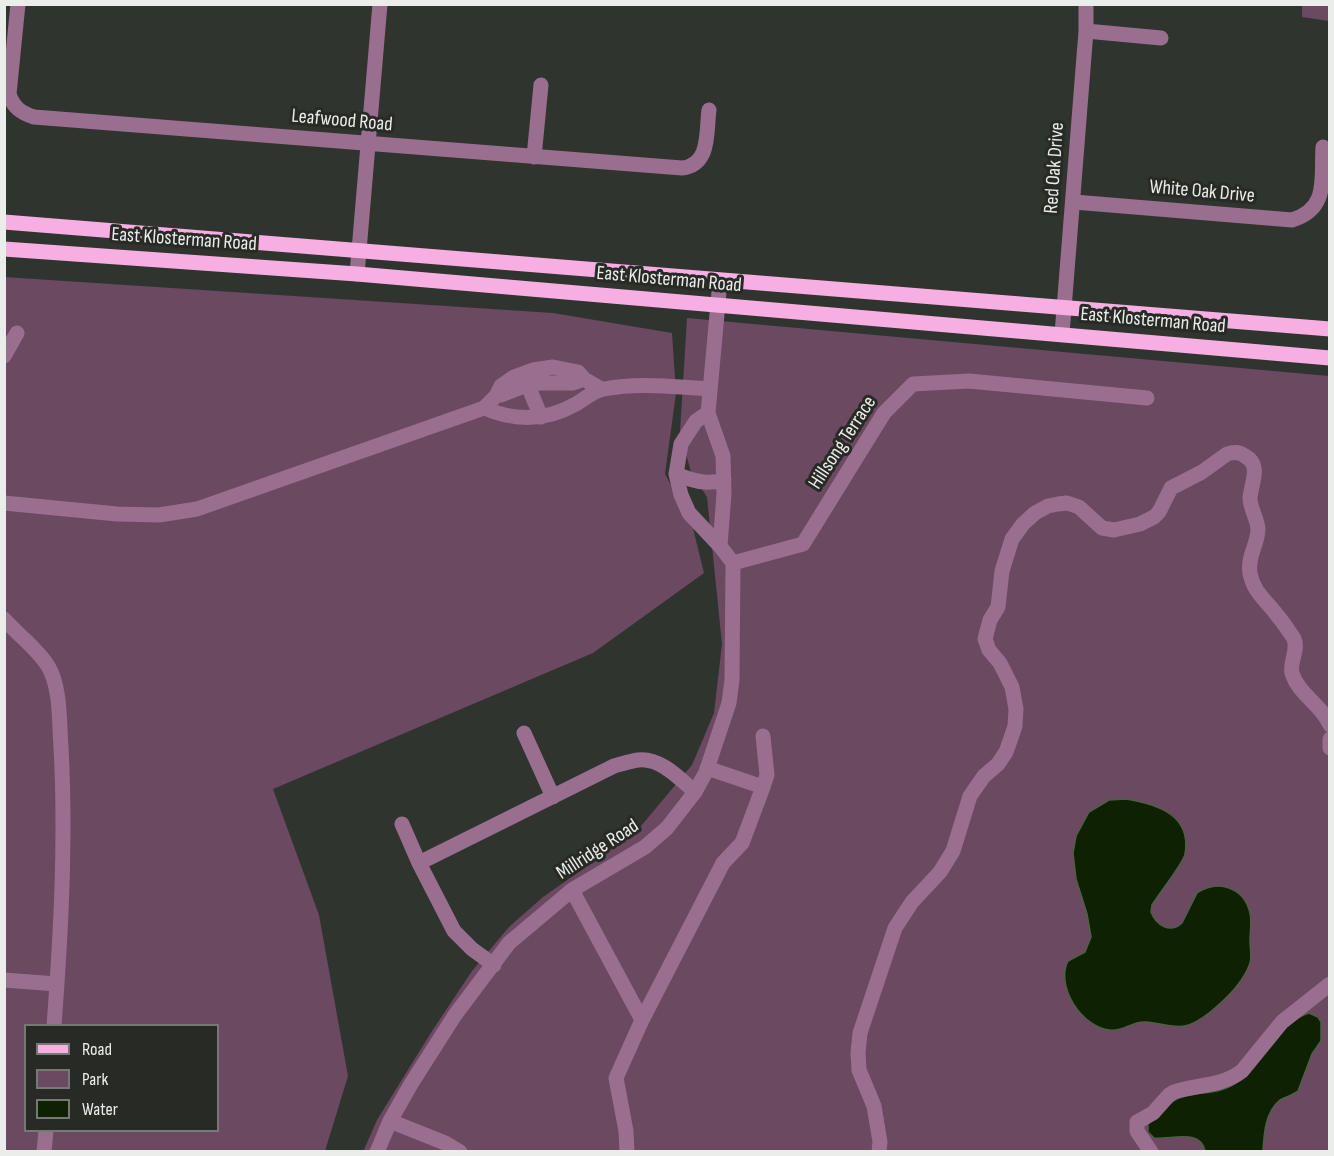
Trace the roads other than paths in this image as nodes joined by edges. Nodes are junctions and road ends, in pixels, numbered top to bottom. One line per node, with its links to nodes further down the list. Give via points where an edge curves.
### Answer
1 (18, 4): 8 (street, Leafwood Road, via 9,94 11,102 24,114)
2 (380, 4): 8 (street)
3 (1086, 4): 4 (street, Red Oak Drive)
4 (1086, 31): 5 (street); 11 (street, Red Oak Drive)
5 (1161, 38)
6 (541, 85): 10 (street)
7 (709, 110): 10 (street, Leafwood Road, via 702,157 695,166)
8 (368, 144): 10 (street, Leafwood Road); 14 (street)
9 (1323, 147): 11 (street, White Oak Drive, via 1320,199 1306,214 1292,220)
10 (534, 157)
11 (1074, 202): 18 (street, Red Oak Drive)
12 (4, 222): 14 (main road, East Klosterman Road)
13 (4, 249): 15 (main road, East Klosterman Road)
14 (359, 250): 15 (street); 16 (main road, East Klosterman Road)
15 (357, 274): 17 (main road, East Klosterman Road)
16 (720, 281): 17 (street); 18 (main road, East Klosterman Road)
17 (718, 306): 21 (main road, East Klosterman Road); 25 (street)
18 (1064, 308): 19 (main road, East Klosterman Road); 21 (street, Red Oak Drive)
19 (1329, 329)
20 (17, 333): 22 (street)
21 (1062, 334): 23 (main road, East Klosterman Road)
22 (4, 356)
23 (1329, 358)
24 (532, 377): 26 (street, via 553,368 578,372); 28 (street, via 514,377 501,386); 30 (street, via 531,393)
25 (710, 388): 26 (street, via 638,385); 29 (street)
26 (601, 389): 30 (street, via 576,405)
27 (1148, 398): 35 (street, Hillsong Terrace, via 969,381 913,384 884,413 803,544)
28 (484, 408): 30 (street, via 502,416); 33 (street, via 197,509 159,515 117,514)
29 (708, 413): 31 (street, via 696,420 681,444); 32 (street, via 723,456)
30 (541, 417)
31 (676, 474): 32 (street, via 698,482); 34 (street, via 689,513)
32 (723, 480): 34 (street)
33 (4, 503)
34 (720, 546): 35 (street)
35 (733, 562): 42 (street, Millridge Road, via 732,680 729,703)
36 (4, 620): 51 (street, via 49,667 55,688 64,810)
37 (1329, 725): 61 (street, via 1322,710 1292,674 1293,637 1252,582 1250,559 1258,530 1250,499 1255,469 1246,456 1227,454 1178,483 1154,516 1134,525 1114,530 1102,528 1084,510 1067,503 1048,506 1028,518 1009,546 998,607 985,639 1012,687 1015,726 999,764 984,776 970,796 953,851 895,928 860,1033 859,1070 874,1106)
38 (524, 734): 45 (street)
39 (763, 736): 43 (street)
40 (1329, 739): 41 (street)
41 (1329, 748)
42 (707, 768): 43 (street); 44 (street, Millridge Road)
43 (763, 787): 53 (street, via 742,843 723,862)
44 (695, 792): 45 (street, via 669,770 640,760 614,766); 48 (street, Millridge Road, via 667,828 645,847)
45 (553, 797): 47 (street)
46 (402, 824): 47 (street)
47 (419, 863): 49 (street, via 454,931)
48 (572, 890): 49 (street, Millridge Road, via 517,934); 53 (street)
49 (494, 965): 55 (street, Millridge Road, via 455,1015)
50 (4, 980): 51 (street)
51 (57, 984): 54 (street)
52 (1329, 984): 62 (street, via 1282,1022 1234,1077 1212,1086 1174,1092 1153,1113 1137,1122 1137,1131)
53 (642, 1020): 60 (street, via 616,1078)
54 (54, 1024)
55 (390, 1121): 58 (street, Millridge Road); 59 (street)
56 (46, 1132): 57 (street)
57 (44, 1152)
58 (377, 1152)
59 (460, 1152)
60 (627, 1152)
61 (879, 1152)
62 (1151, 1152)

